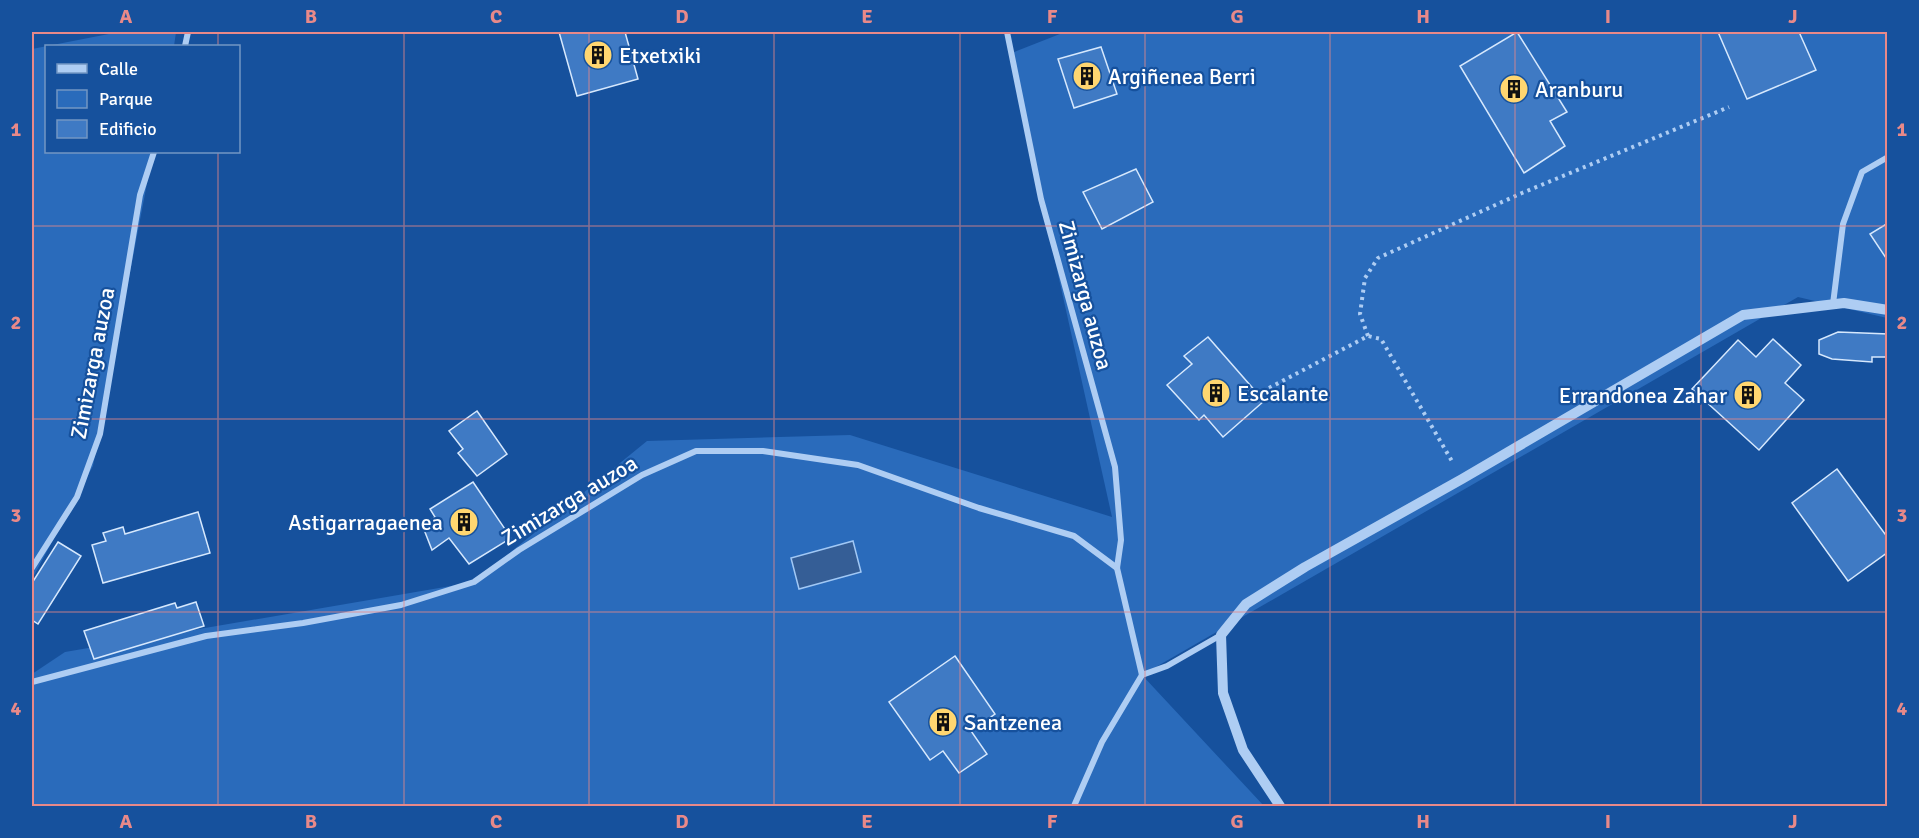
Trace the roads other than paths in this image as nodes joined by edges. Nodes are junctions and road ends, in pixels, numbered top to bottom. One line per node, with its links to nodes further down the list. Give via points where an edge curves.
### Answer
1 (1007, 32): 7 (street, Zimizarga auzoa, via 1041,199 1115,467 1121,540)
2 (154, 153): 6 (street, Zimizarga auzoa, via 140,195 100,434 77,497)
3 (1887, 157): 4 (street, via 1862,172 1843,224)
4 (1833, 304): 5 (street); 8 (street, via 1743,315 1305,567 1246,604)
5 (1887, 310)
6 (32, 568)
7 (1117, 568): 9 (street, Zimizarga auzoa); 10 (street, Zimizarga auzoa, via 1074,536 979,508 858,465 763,451 696,451 642,475 474,582 401,605 206,636)
8 (1221, 635): 9 (street, via 1167,666); 12 (street, via 1223,693 1243,750)
9 (1142, 675): 11 (street, via 1102,741)
10 (32, 682)
11 (1074, 807)
12 (1280, 807)

